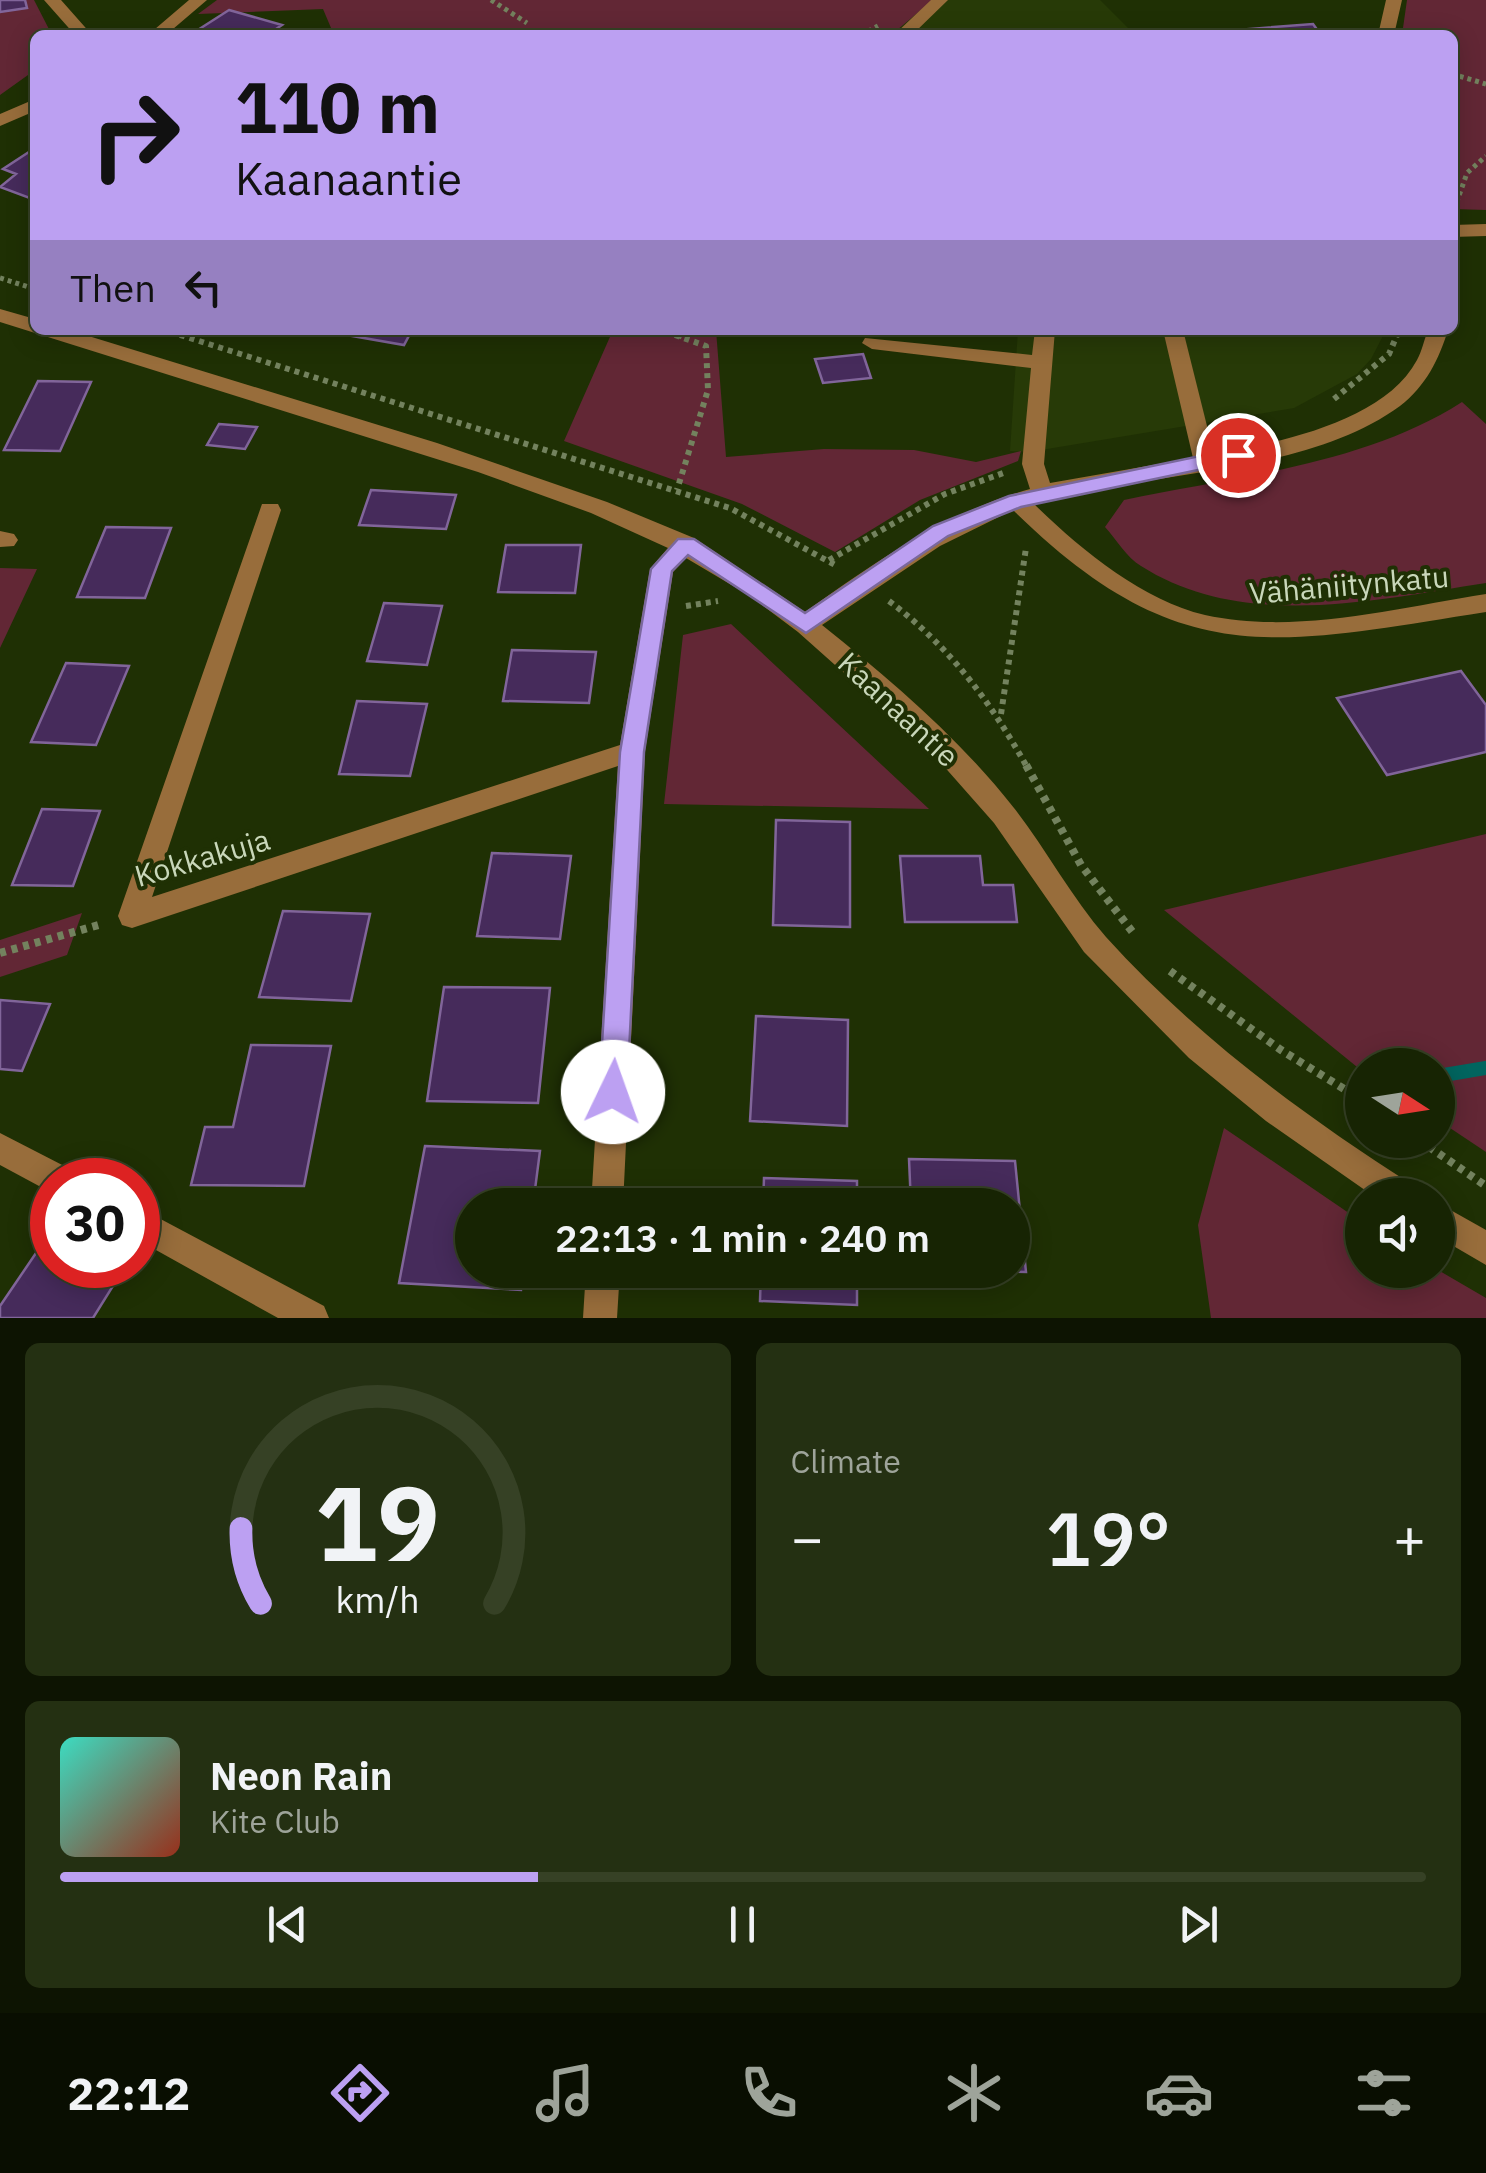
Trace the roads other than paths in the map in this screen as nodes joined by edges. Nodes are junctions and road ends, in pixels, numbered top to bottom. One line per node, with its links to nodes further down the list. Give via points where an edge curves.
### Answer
1 (52, 0): 5 (street)
2 (199, 0): 6 (street)
3 (940, 0): 7 (street)
4 (1394, 0): 8 (street)
5 (79, 30)
6 (162, 30)
7 (907, 30)
8 (1387, 30)
9 (30, 106): 10 (street)
10 (0, 121)
11 (1486, 230): 12 (street)
12 (1458, 231)
13 (0, 316): 14 (street)
14 (30, 325)
15 (63, 335): 25 (street, Kaanaantie, via 500,472)
16 (1045, 335): 20 (street)
17 (1174, 335): 21 (street)
18 (1436, 335): 21 (street, via 1424,366 1390,402 1306,440)
19 (872, 343): 20 (street)
20 (1043, 363): 22 (street, via 1033,464)
21 (1205, 462): 22 (street)
22 (1042, 492): 23 (street)
23 (1016, 500): 26 (street, Vähäniitynkatu, via 1045,530 1140,596 1204,624 1342,624); 27 (street, via 940,531)
24 (270, 510): 28 (street, Kokkakuja, via 132,916)
25 (686, 544): 27 (street, Kaanaantie); 28 (street, via 662,569)
26 (1486, 603)
27 (806, 624): 31 (street, Kaanaantie, via 946,747 1003,814 1093,942 1206,1056)
28 (632, 752): 32 (street)
29 (0, 1148): 30 (street)
30 (30, 1164)
31 (1373, 1178)
32 (607, 1188)
33 (1455, 1230): 35 (street)
34 (160, 1235): 37 (street)
35 (1486, 1249)
36 (602, 1288): 38 (street)
37 (312, 1318)
38 (600, 1318)

